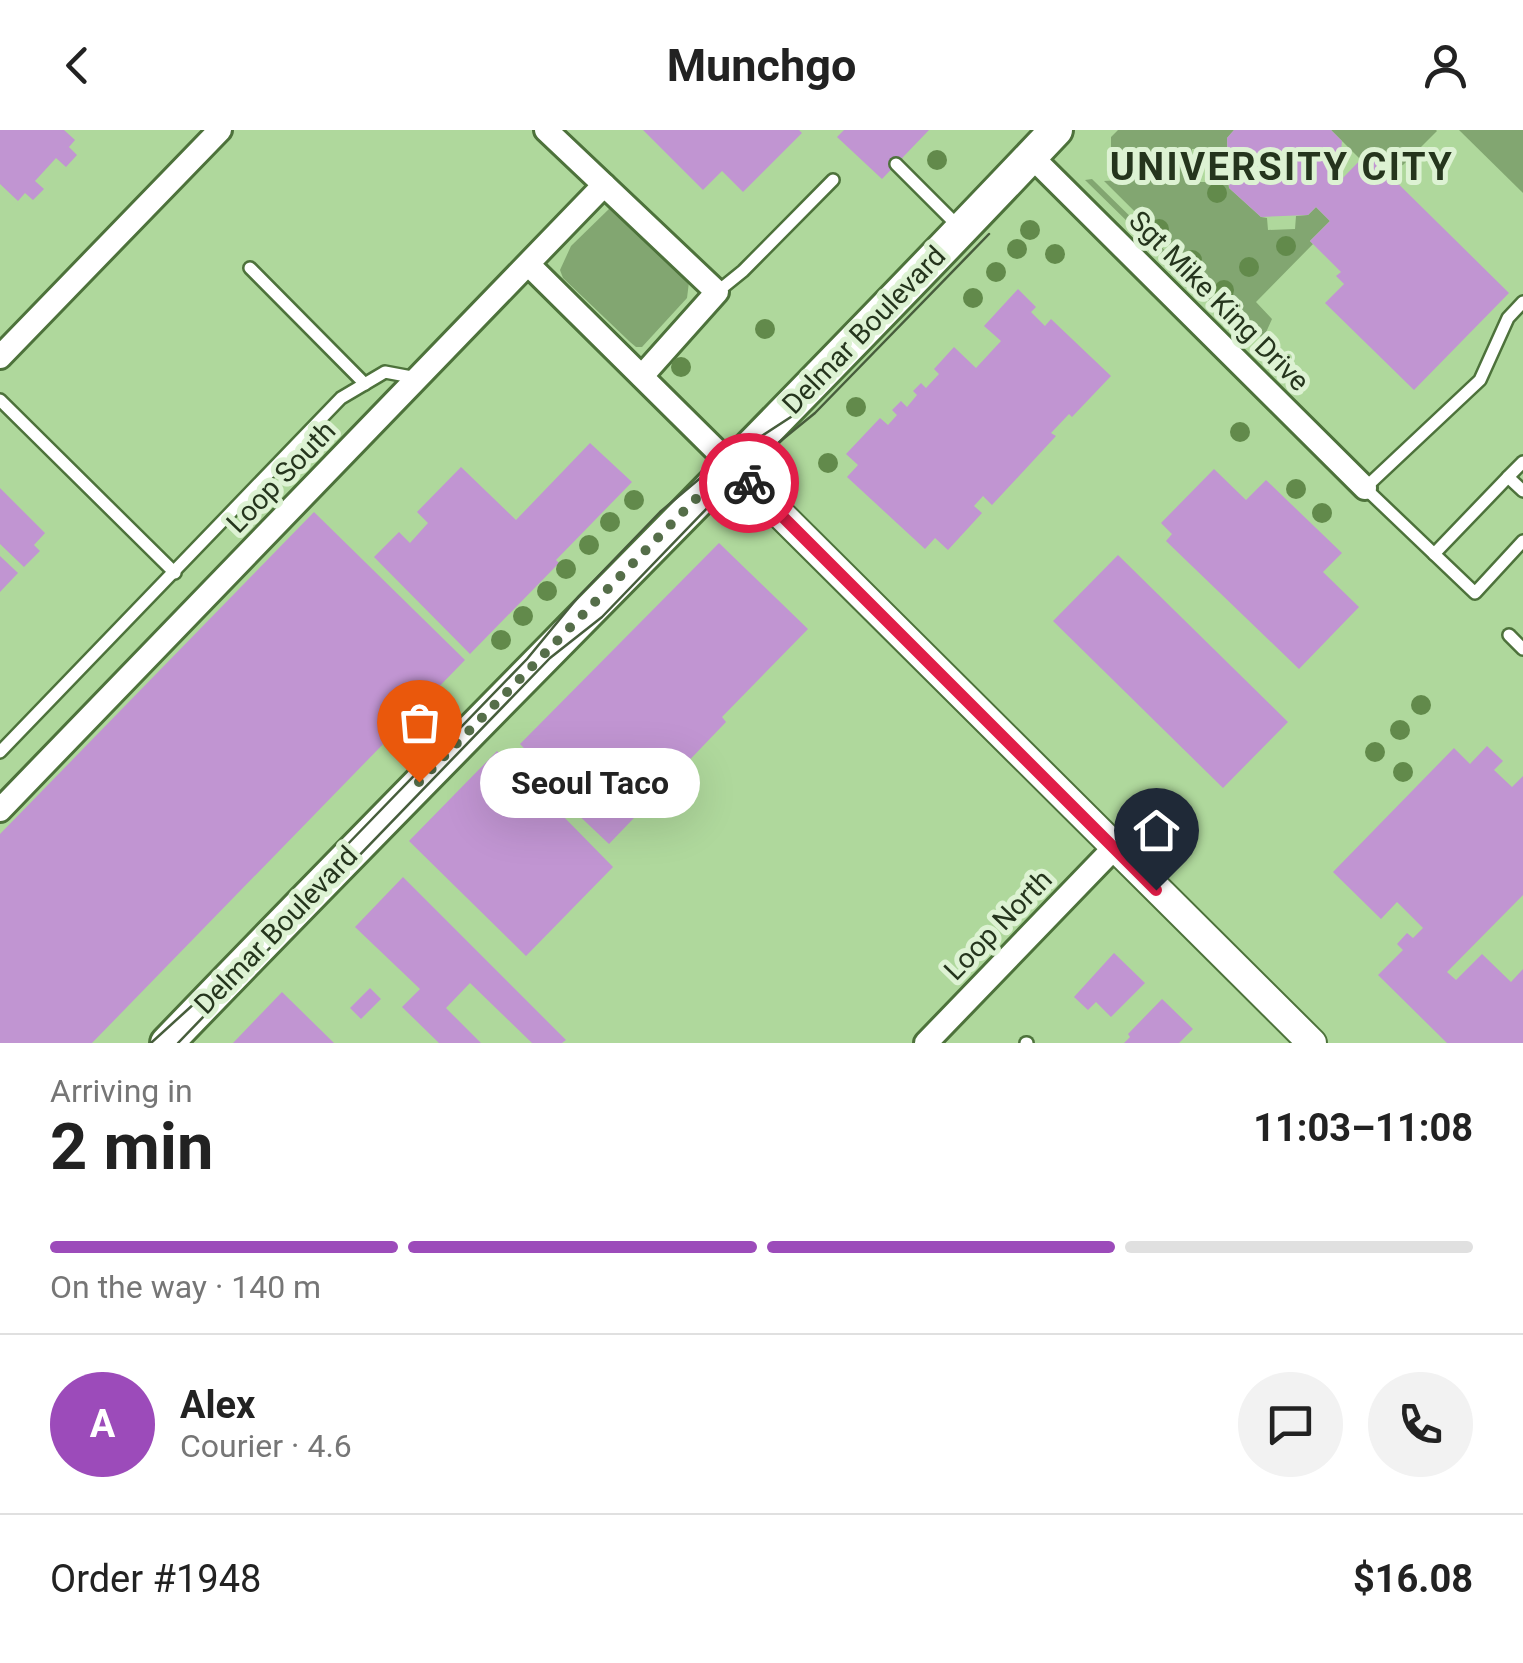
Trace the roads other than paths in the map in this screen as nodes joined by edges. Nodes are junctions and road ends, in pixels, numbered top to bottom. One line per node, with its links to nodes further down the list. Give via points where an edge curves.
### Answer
1 (220, 130): 13 (street)
2 (546, 130): 7 (street)
3 (1056, 130): 4 (main road, Delmar Boulevard)
4 (1032, 156): 8 (main road, Delmar Boulevard); 21 (street, Sgt Mike King Drive)
5 (896, 164): 8 (lane)
6 (832, 180): 11 (lane)
7 (604, 186): 9 (street, Loop South); 11 (street)
8 (961, 229): 19 (main road, Delmar Boulevard)
9 (529, 264): 14 (street); 15 (street, Loop South)
10 (250, 268): 16 (lane)
11 (717, 292): 14 (street)
12 (1523, 302): 21 (lane, via 1508,318 1480,380)
13 (0, 357)
14 (642, 376): 19 (street)
15 (419, 378): 16 (lane, via 384,372); 29 (street, Loop South)
16 (365, 384): 25 (lane, via 341,398)
17 (0, 400): 25 (lane)
18 (1523, 462): 20 (lane)
19 (730, 464): 30 (street); 31 (main road, Delmar Boulevard)
20 (1508, 477): 22 (lane); 24 (lane)
21 (1364, 488): 24 (lane)
22 (1523, 492)
23 (1523, 542): 24 (lane, via 1475,592)
24 (1434, 554)
25 (176, 574): 28 (lane)
26 (1509, 635): 27 (lane)
27 (1523, 648)
28 (0, 752)
29 (0, 810)
30 (1114, 848): 32 (street, Loop North); 33 (street)
31 (166, 1043)
32 (926, 1043)
33 (1312, 1043)

